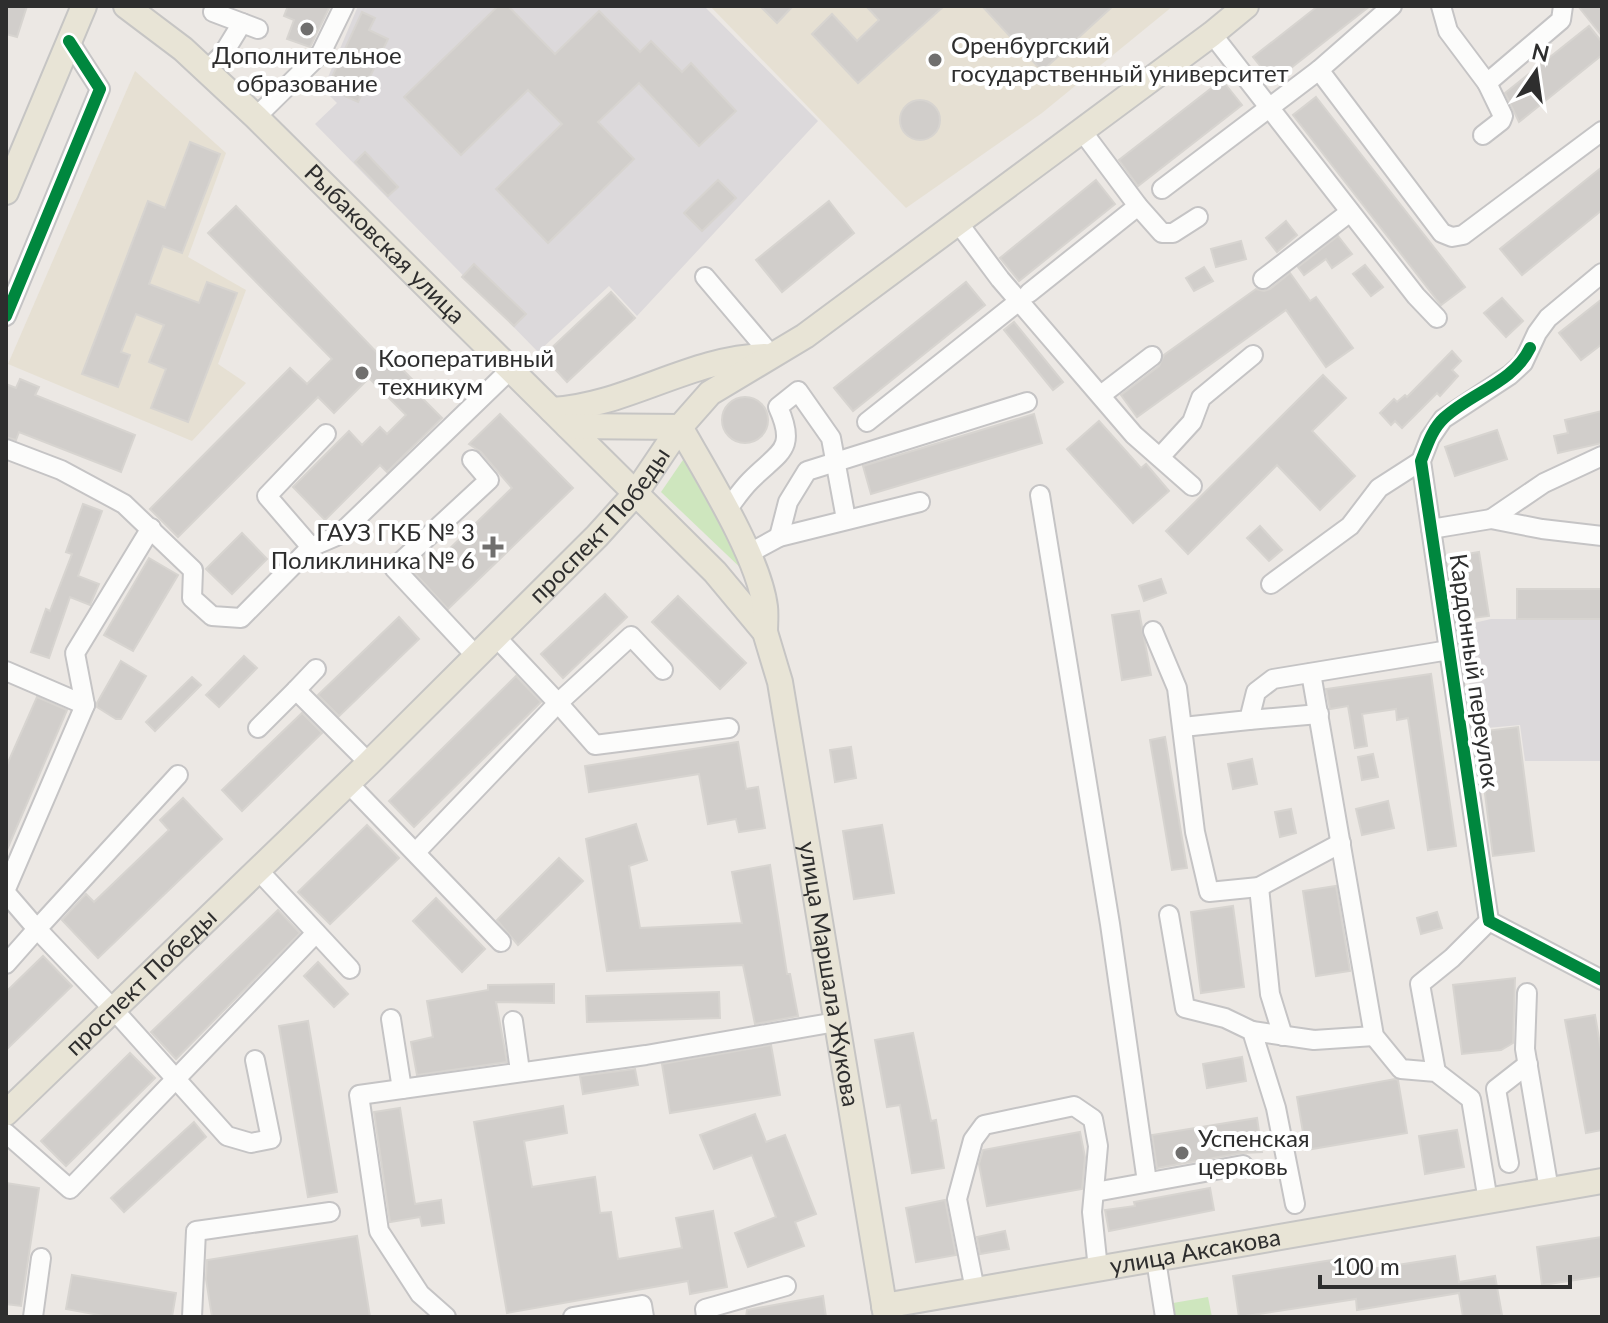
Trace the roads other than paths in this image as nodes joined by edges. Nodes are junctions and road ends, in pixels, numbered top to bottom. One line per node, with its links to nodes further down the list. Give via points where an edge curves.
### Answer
1 (84, 6): 10 (main road)
2 (126, 6): 12 (main road, Рыбаковская улица)
3 (344, 6): 15 (street, via 321,53)
4 (1246, 6): 9 (main road, проспект Победы)
5 (1392, 6): 11 (street)
6 (1441, 6): 13 (street, via 1448,31)
7 (1563, 6): 13 (street, via 1561,20)
8 (213, 12): 12 (street, via 250,26)
9 (1212, 34): 14 (street); 16 (main road, проспект Победы)
10 (69, 41): 20 (main road); 29 (street, via 100,89)
11 (1319, 70): 14 (street); 17 (street, via 1442,233 1452,237 1463,235)
12 (206, 71): 15 (main road, Рыбаковская улица)
13 (1487, 83): 18 (street, via 1503,116)
14 (1269, 109): 19 (street); 22 (street)
15 (256, 117): 34 (main road, Рыбаковская улица)
16 (1082, 131): 21 (street); 24 (main road, проспект Победы)
17 (1602, 131)
18 (1483, 135)
19 (1162, 189)
20 (6, 192)
21 (1138, 206): 23 (street, via 1162,233 1173,233); 28 (street)
22 (1350, 212): 27 (street); 30 (street)
23 (1198, 217)
24 (959, 224): 28 (street, via 980,255); 32 (main road, проспект Победы)
25 (1602, 273): 45 (street, via 1548,318 1523,363 1510,375 1443,419)
26 (705, 277): 32 (street)
27 (1263, 279)
28 (1024, 297): 35 (street); 38 (street)
29 (6, 316)
30 (1437, 318)
31 (1253, 355): 43 (street, via 1201,398 1192,422)
32 (772, 356): 37 (main road, via 714,362); 39 (main road, проспект Победы, via 710,393)
33 (1152, 356): 35 (street)
34 (511, 369): 37 (main road, Рыбаковская улица); 58 (street, via 339,535)
35 (1101, 395): 43 (street)
36 (1027, 402): 46 (street)
37 (560, 418): 39 (main road); 48 (main road, Рыбаковская улица)
38 (867, 422)
39 (680, 427): 48 (main road, проспект Победы); 51 (main road, улица Маршала Жукова)
40 (326, 434): 58 (street, via 267,496)
41 (6, 449): 54 (street, via 61,470 124,504)
42 (1602, 456): 53 (street, via 1534,488)
43 (1160, 457): 47 (street)
44 (472, 460): 65 (street, via 489,480 394,568)
45 (1421, 461): 55 (street, Кардонный переулок); 60 (street, via 1379,488 1350,526)
46 (835, 462): 51 (street, via 831,438 798,391 778,407 788,429 781,455 749,481); 52 (street); 57 (street, via 807,471 788,502)
47 (1192, 486)
48 (635, 494): 62 (main road, улица Маршала Жукова, via 715,572); 63 (main road, проспект Победы)
49 (1040, 495): 113 (street)
50 (920, 502): 52 (street)
51 (726, 511): 59 (main road, улица Маршала Жукова)
52 (846, 519): 57 (street)
53 (1491, 519): 55 (street); 56 (street)
54 (151, 528): 58 (street, via 193,570 192,598 212,616 241,618); 72 (street, via 75,653)
55 (1431, 529): 64 (street, Кардонный переулок)
56 (1602, 536)
57 (779, 537): 59 (street)
58 (311, 547)
59 (748, 554): 62 (main road, улица Маршала Жукова, via 765,608)
60 (1271, 584)
61 (1153, 631): 75 (street, via 1177,688)
62 (765, 632): 98 (main road, улица Маршала Жукова, via 780,682)
63 (496, 637): 65 (main road, проспект Победы); 71 (street)
64 (1449, 650): 69 (street); 87 (street, Кардонный переулок)
65 (477, 657): 78 (main road, проспект Победы)
66 (316, 669): 70 (street)
67 (663, 670): 71 (street, via 631,636)
68 (6, 671): 72 (street)
69 (1311, 673): 73 (street); 74 (street, via 1273,679 1256,692)
70 (296, 690): 76 (street); 78 (street)
71 (558, 703): 77 (street, via 595,745); 82 (street)
72 (85, 705): 85 (street)
73 (1319, 714): 74 (street); 81 (street)
74 (1249, 720): 75 (street)
75 (1183, 727): 84 (street, via 1195,832 1209,892)
76 (258, 728)
77 (729, 728)
78 (369, 763): 80 (main road, проспект Победы)
79 (178, 775): 88 (street)
80 (348, 783): 82 (street); 83 (main road, проспект Победы)
81 (1341, 843): 84 (street); 101 (street)
82 (416, 852): 90 (street)
83 (258, 870): 89 (street); 95 (main road, проспект Победы)
84 (1259, 887): 100 (street, via 1270,994)
85 (6, 891): 88 (street)
86 (1169, 915): 99 (street, via 1185,1008)
87 (1489, 921): 93 (street); 105 (street, via 1420,984)
88 (37, 929): 91 (street); 95 (street)
89 (316, 933): 92 (street); 106 (street)
90 (501, 942)
91 (6, 964)
92 (350, 969)
93 (1602, 980)
94 (1527, 993): 103 (street)
95 (114, 1010): 106 (street); 108 (main road, проспект Победы)
96 (391, 1019): 107 (street)
97 (513, 1021): 104 (street)
98 (836, 1022): 104 (street); 124 (main road, улица Маршала Жукова)
99 (1252, 1031): 100 (street); 117 (street, via 1276,1108)
100 (1283, 1036): 101 (street)
101 (1374, 1036): 105 (street, via 1401,1069)
102 (255, 1060): 106 (street, via 271,1139 251,1143 227,1136)
103 (1528, 1064): 110 (street, via 1496,1089); 114 (street)
104 (520, 1071): 107 (street)
105 (1436, 1072): 116 (street, via 1471,1099)
106 (175, 1078): 109 (street, via 70,1189)
107 (402, 1089): 127 (street, via 359,1095 379,1231 420,1294)
108 (6, 1113)
109 (6, 1133)
110 (1509, 1163)
111 (1243, 1165): 113 (street)
112 (1602, 1181): 114 (main road, улица Аксакова)
113 (1147, 1182): 115 (street)
114 (1549, 1190): 116 (main road, улица Аксакова)
115 (1095, 1192): 121 (street); 123 (street, via 1098,1146 1093,1119 1074,1106 984,1125 973,1140 957,1199)
116 (1488, 1201): 120 (main road, улица Аксакова)
117 (1295, 1204)
118 (330, 1212): 126 (street, via 196,1231)
119 (41, 1258): 125 (street)
120 (1156, 1260): 121 (main road, улица Аксакова); 131 (street)
121 (1098, 1269): 123 (main road, улица Аксакова)
122 (786, 1286): 130 (street, via 705,1309)
123 (975, 1290): 124 (main road, улица Аксакова)
124 (885, 1312)
125 (33, 1317)
126 (192, 1317)
127 (446, 1317)
128 (573, 1317): 129 (street, via 642,1305)
129 (644, 1317)
130 (706, 1317)
131 (1165, 1317)

